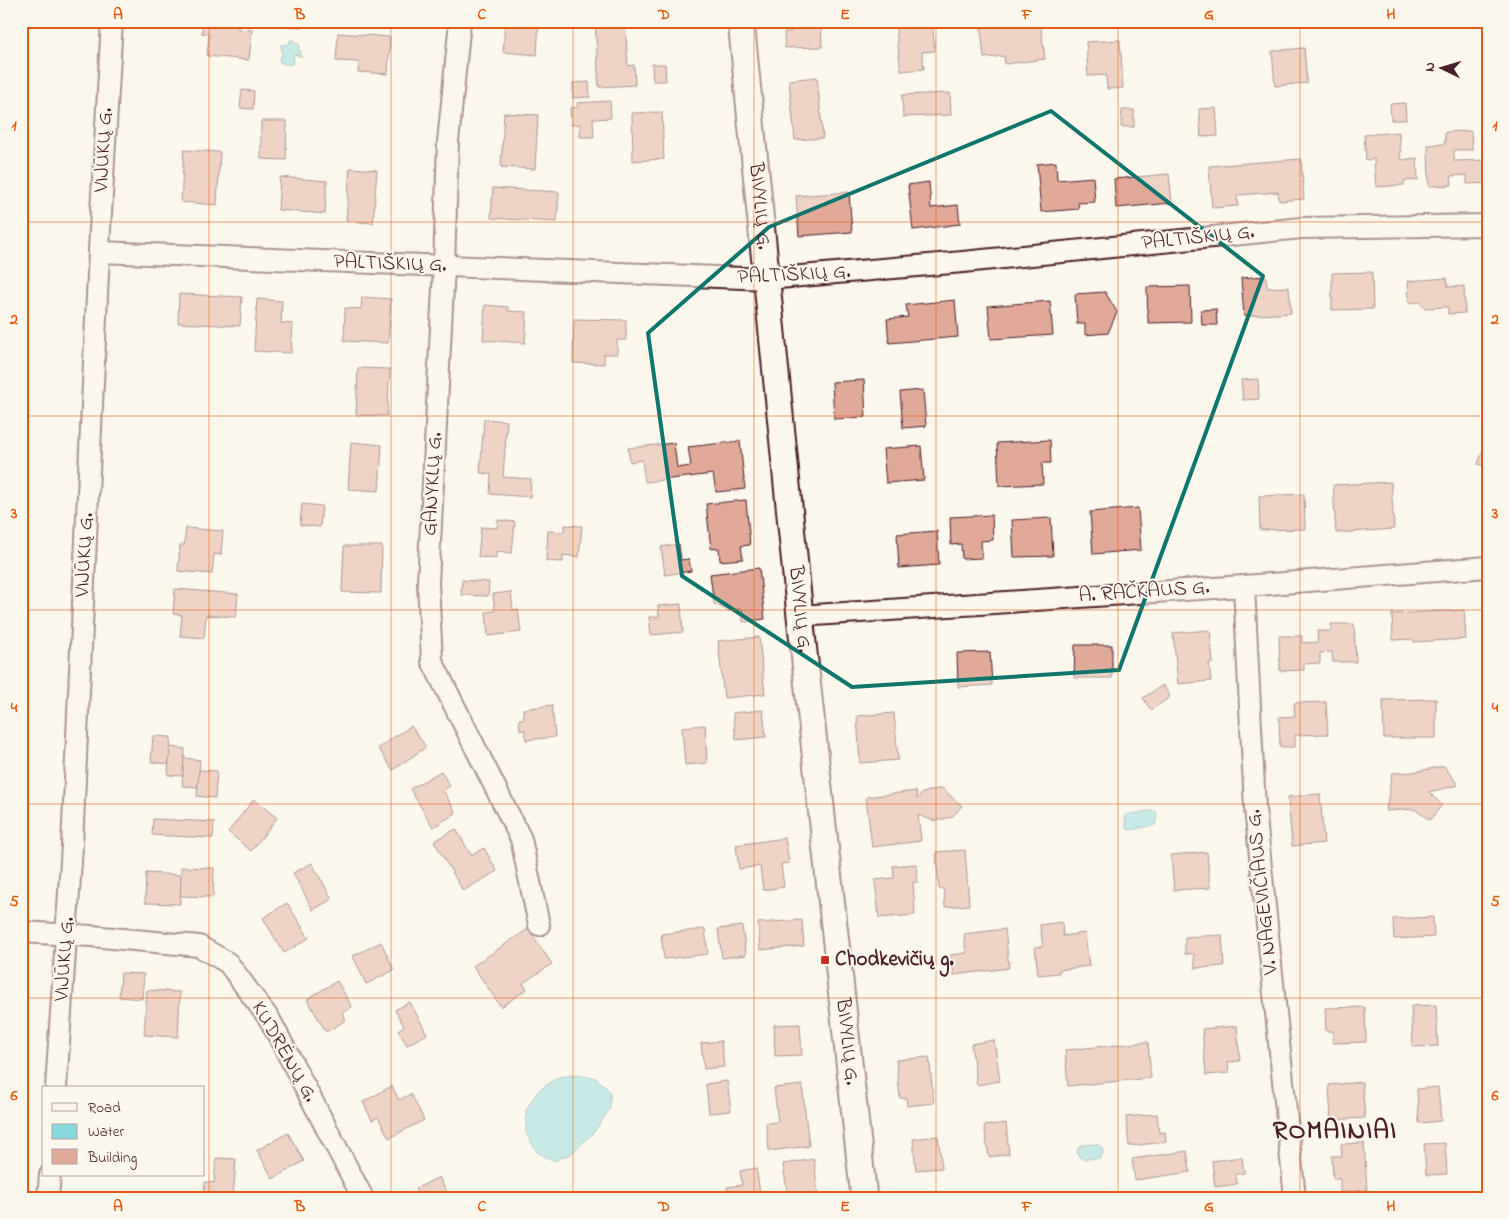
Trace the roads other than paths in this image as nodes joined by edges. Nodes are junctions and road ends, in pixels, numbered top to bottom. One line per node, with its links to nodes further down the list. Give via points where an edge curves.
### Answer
1 (112, 21): 5 (street, VIJŪKŲ G.)
2 (460, 21): 6 (street, GANYKLŲ G., via 448,142)
3 (741, 21): 7 (street, BIVYLIŲ G.)
4 (1488, 225): 7 (street, PALTIŠKIŲ G., via 1302,228)
5 (99, 252): 6 (street, PALTIŠKIŲ G.); 13 (street, VIJŪKŲ G.)
6 (444, 267): 7 (street, PALTIŠKIŲ G.); 11 (street, GANYKLŲ G., via 428,583 432,661 521,839)
7 (767, 279): 10 (street, BIVYLIŲ G.)
8 (1488, 567): 9 (street, A. RAČKAUS G.)
9 (1244, 586): 10 (street, A. RAČKAUS G.); 19 (street, V. NAGEVIČIAUS G., via 1255,808)
10 (800, 616): 18 (street, BIVYLIŲ G.)
11 (539, 925)
12 (21, 932): 13 (street, KUDRĖNŲ G.)
13 (66, 934): 14 (street, VIJŪKŲ G.); 17 (street, KUDRĖNŲ G., via 199,946 228,963 270,1020)
14 (56, 1086)
15 (50, 1176): 16 (street)
16 (48, 1198)
17 (364, 1198)
18 (864, 1198)
19 (1295, 1198)

